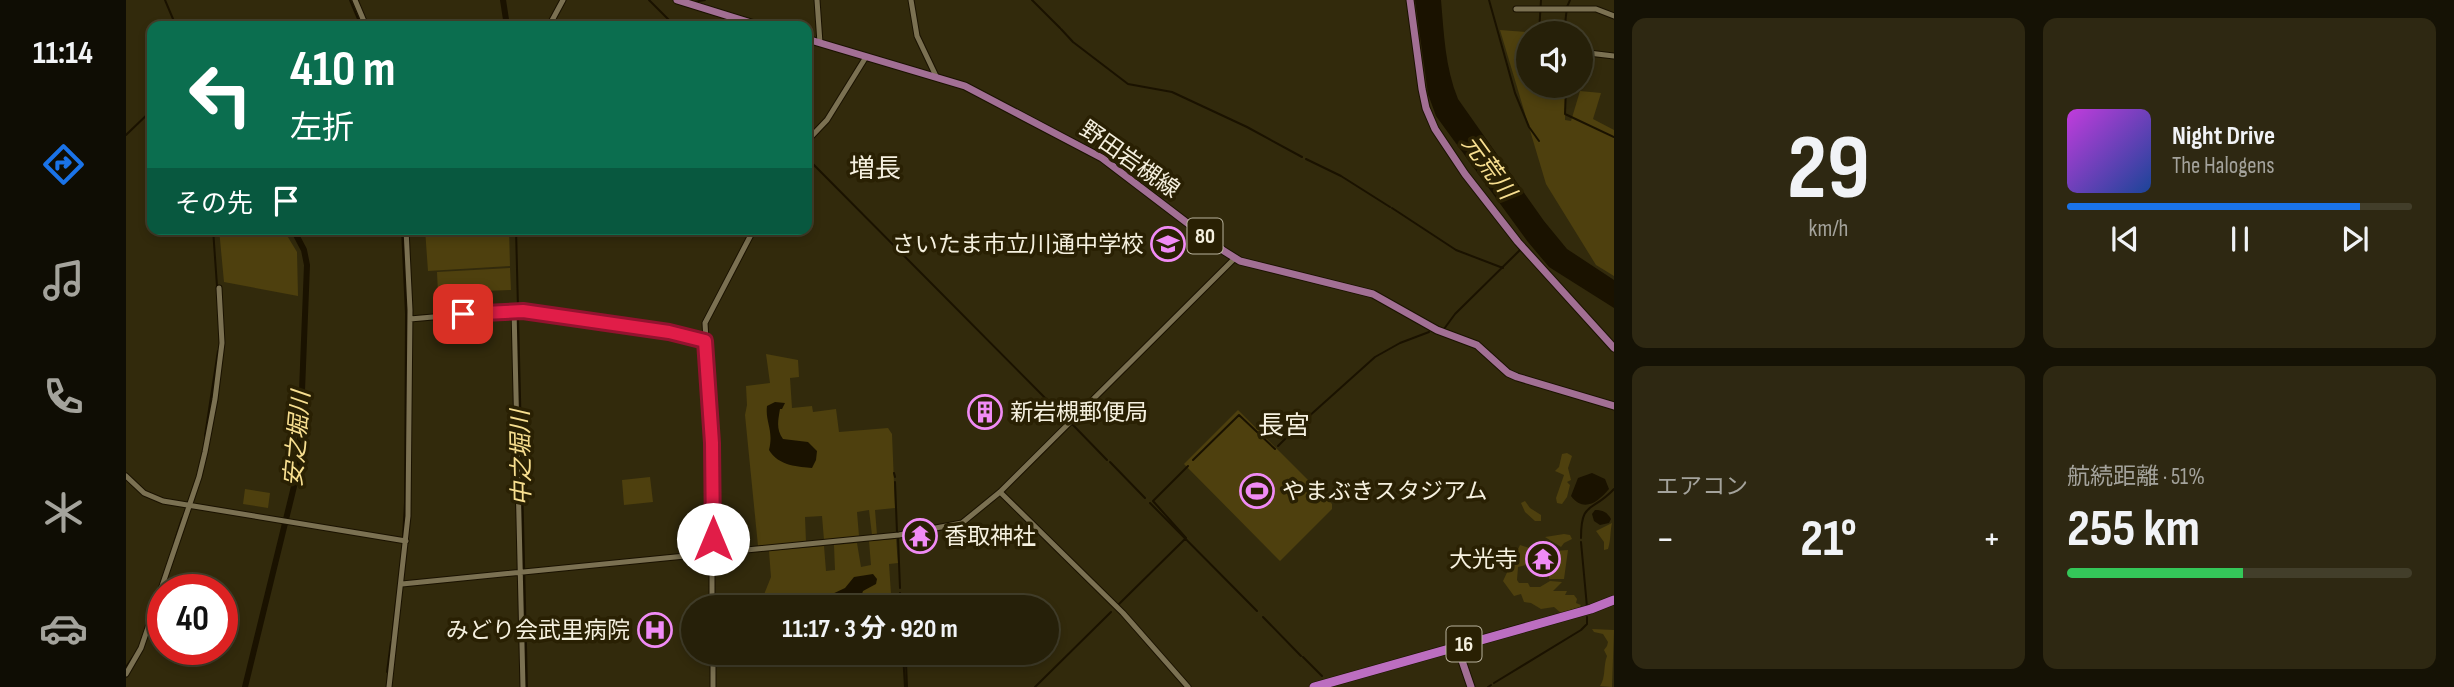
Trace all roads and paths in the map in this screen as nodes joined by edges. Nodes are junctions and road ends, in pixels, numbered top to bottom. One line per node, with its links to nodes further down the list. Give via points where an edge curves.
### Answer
1 (355, 0): 9 (street)
2 (563, 0): 10 (street)
3 (677, 0): 11 (main road)
4 (817, 0): 13 (street)
5 (911, 0): 17 (street, via 917,36)
6 (1410, 0): 26 (main road, via 1422,89 1435,129 1518,242)
7 (1517, 9): 8 (street, via 1596,9)
8 (1614, 16)
9 (364, 21)
10 (552, 21)
11 (745, 21)
12 (812, 41): 13 (main road, 野田岩槻線 / 80)
13 (820, 43): 16 (main road, 野田岩槻線 / 80)
14 (1593, 54): 15 (street)
15 (1614, 56)
16 (866, 57): 17 (main road, 野田岩槻線 / 80); 18 (street)
17 (936, 76): 21 (main road, 野田岩槻線 / 80, via 965,86 1102,158)
18 (812, 136)
19 (406, 235): 24 (street)
20 (751, 235): 25 (street, via 705,323)
21 (1235, 258): 27 (main road, 野田岩槻線 / 80, via 1373,294 1437,330 1477,345 1508,373); 29 (street)
22 (219, 288): 30 (street, via 222,343 215,399 199,477)
23 (516, 310): 24 (street); 25 (street); 33 (street)
24 (410, 319): 31 (street)
25 (705, 341): 32 (street, via 712,443)
26 (1614, 348)
27 (1614, 406)
28 (126, 476): 30 (street, via 151,496)
29 (1000, 492): 32 (street, via 962,523 899,535); 43 (street, via 1123,613)
30 (188, 506): 31 (street); 39 (street, via 141,648)
31 (407, 541): 34 (street)
32 (712, 554): 33 (street); 35 (street)
33 (519, 573): 34 (street); 41 (street)
34 (402, 584): 40 (street)
35 (712, 595)
36 (1614, 602): 37 (highway, 16)
37 (1458, 648): 44 (highway, 16); 45 (highway, 16); 46 (main road)
38 (713, 665): 42 (street)
39 (126, 674)
40 (389, 687)
41 (523, 687)
42 (713, 687)
43 (1188, 687)
44 (1314, 687)
45 (1325, 687)
46 (1471, 687)

